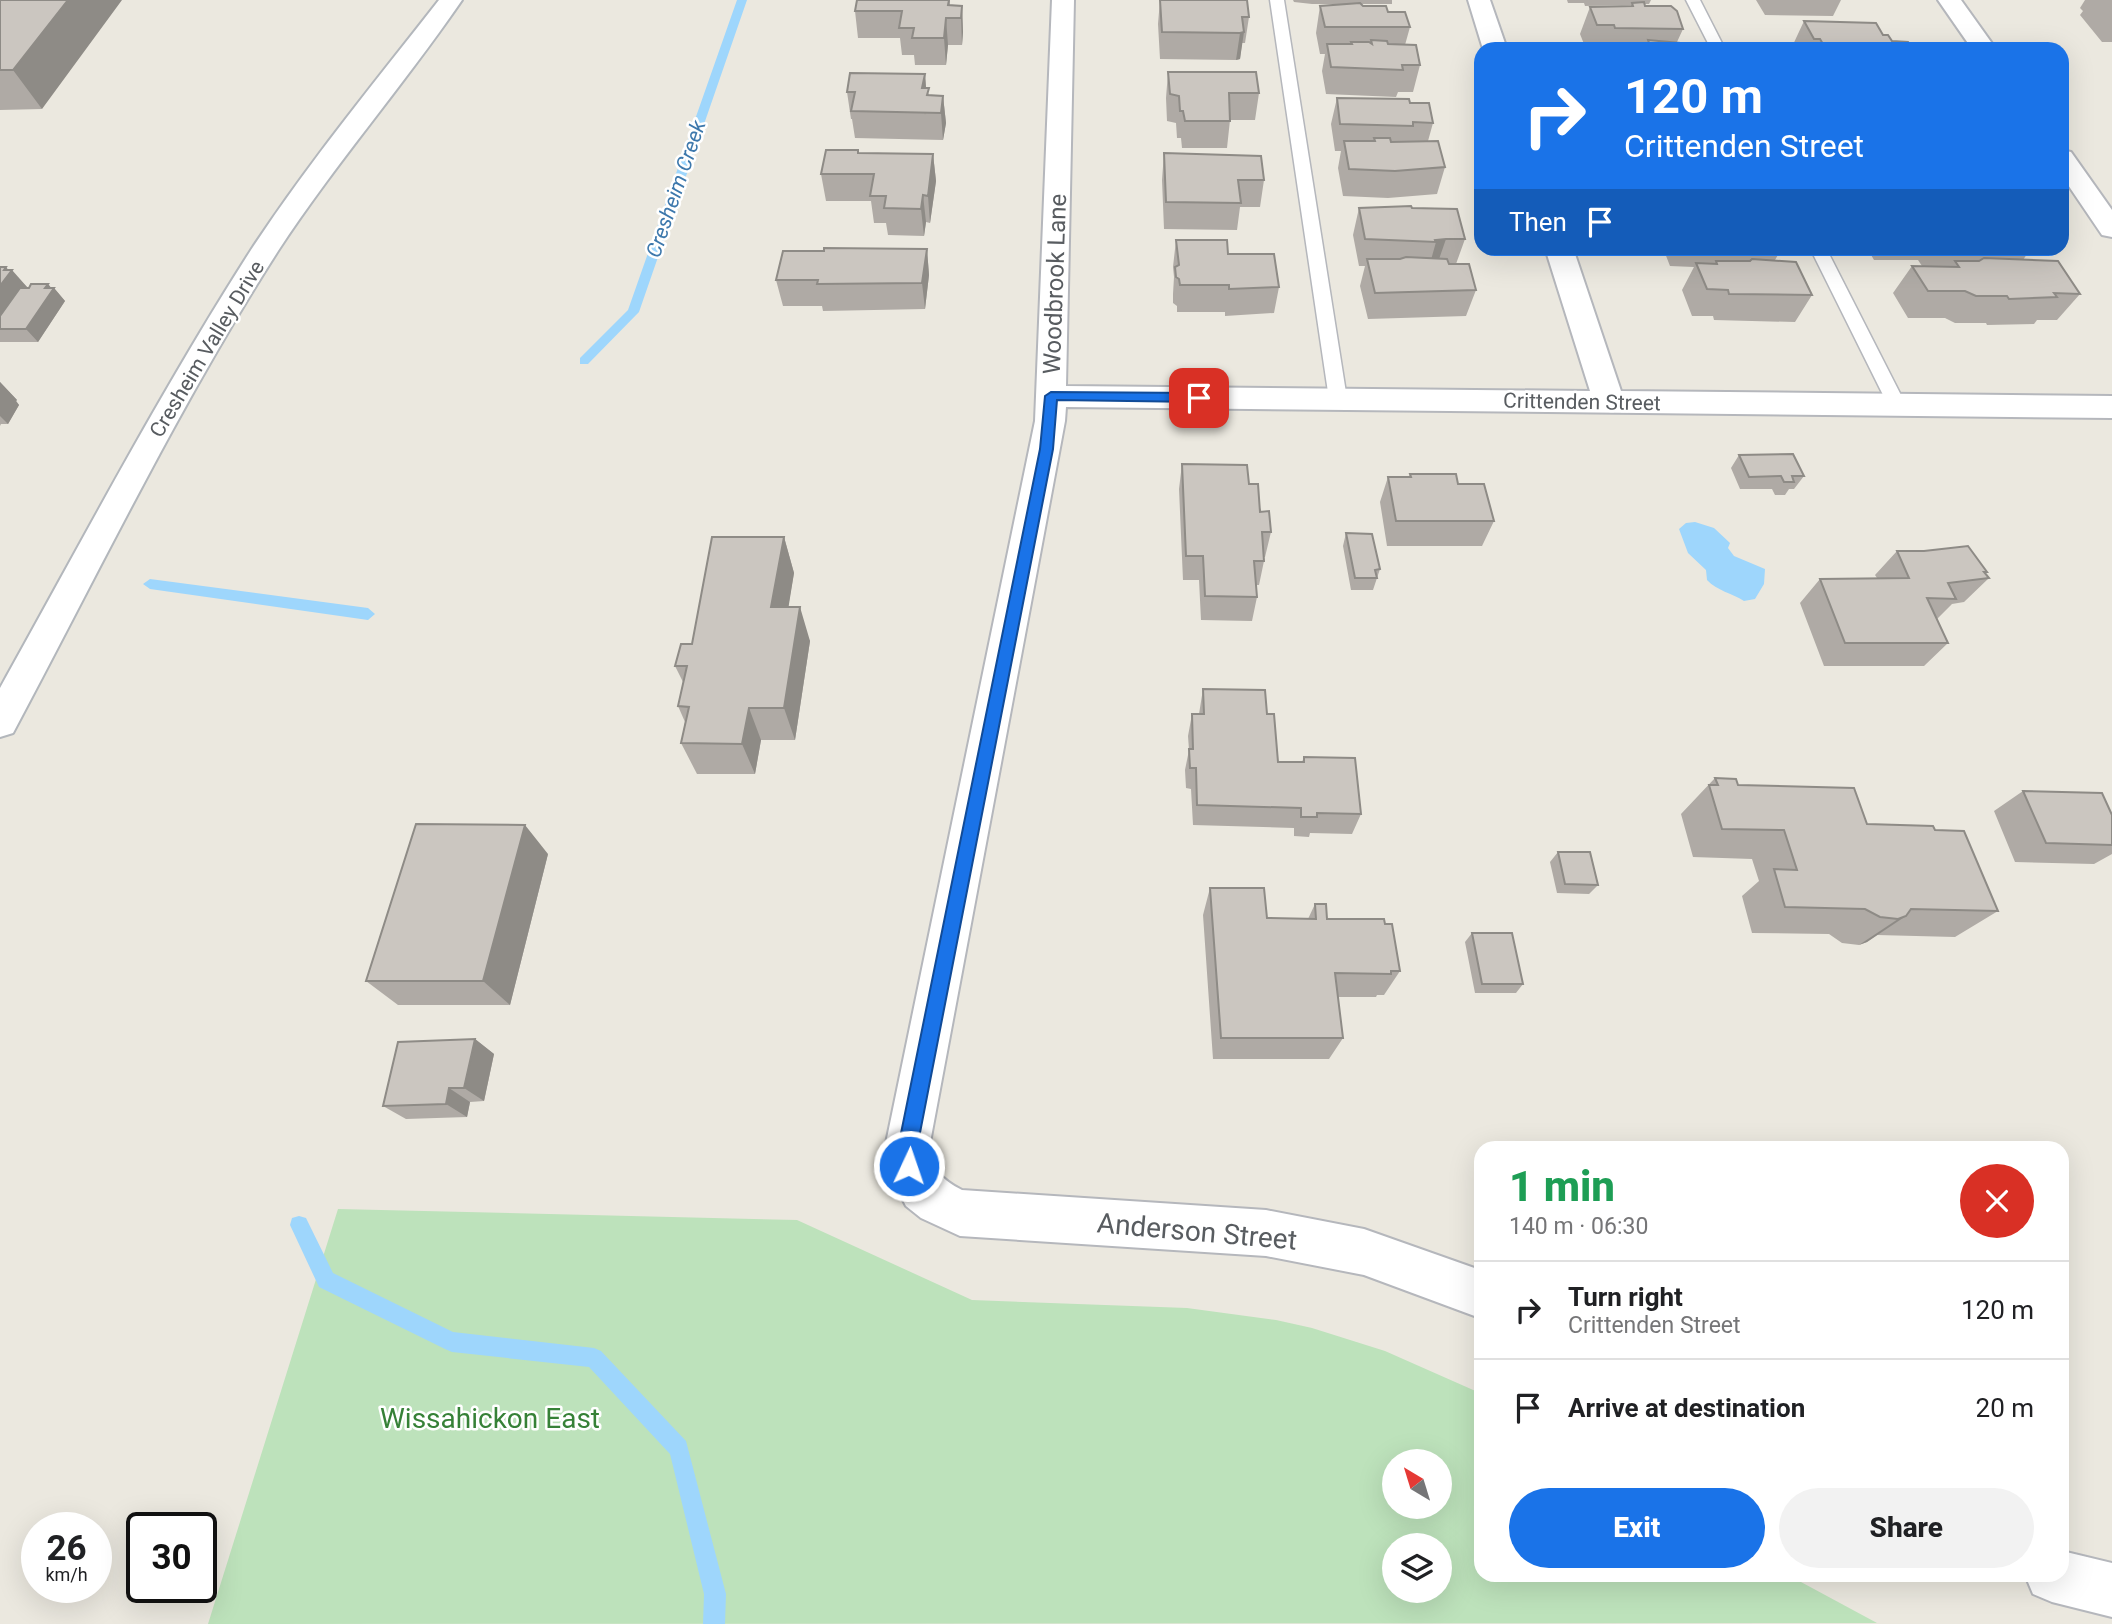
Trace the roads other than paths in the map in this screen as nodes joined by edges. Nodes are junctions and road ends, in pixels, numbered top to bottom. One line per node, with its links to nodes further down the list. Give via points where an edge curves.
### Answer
1 (451, 0): 19 (street, Cresheim Valley Drive, via 309,186 264,253 180,391)
2 (1063, 0): 14 (street, Woodbrook Lane)
3 (1277, 0): 15 (lane)
4 (1479, 0): 7 (street)
5 (1693, 0): 8 (lane)
6 (1949, 0): 9 (street)
7 (1493, 42)
8 (1714, 42)
9 (1979, 42)
10 (2069, 168): 11 (street)
11 (2112, 229)
12 (1562, 256): 16 (street)
13 (1822, 256): 17 (lane)
14 (1051, 396): 15 (street, Crittenden Street); 20 (street, Woodbrook Lane, via 1046,449 907,1148)
15 (1338, 399): 16 (street, Crittenden Street)
16 (1609, 402): 17 (street, Crittenden Street)
17 (1897, 405): 18 (street, Crittenden Street)
18 (2112, 407)
19 (0, 722)
20 (915, 1184): 21 (street, Anderson Street, via 933,1202 960,1213 1208,1227 1312,1241 1364,1252)
21 (1474, 1292)
22 (2069, 1579): 23 (street)
23 (2112, 1590)

